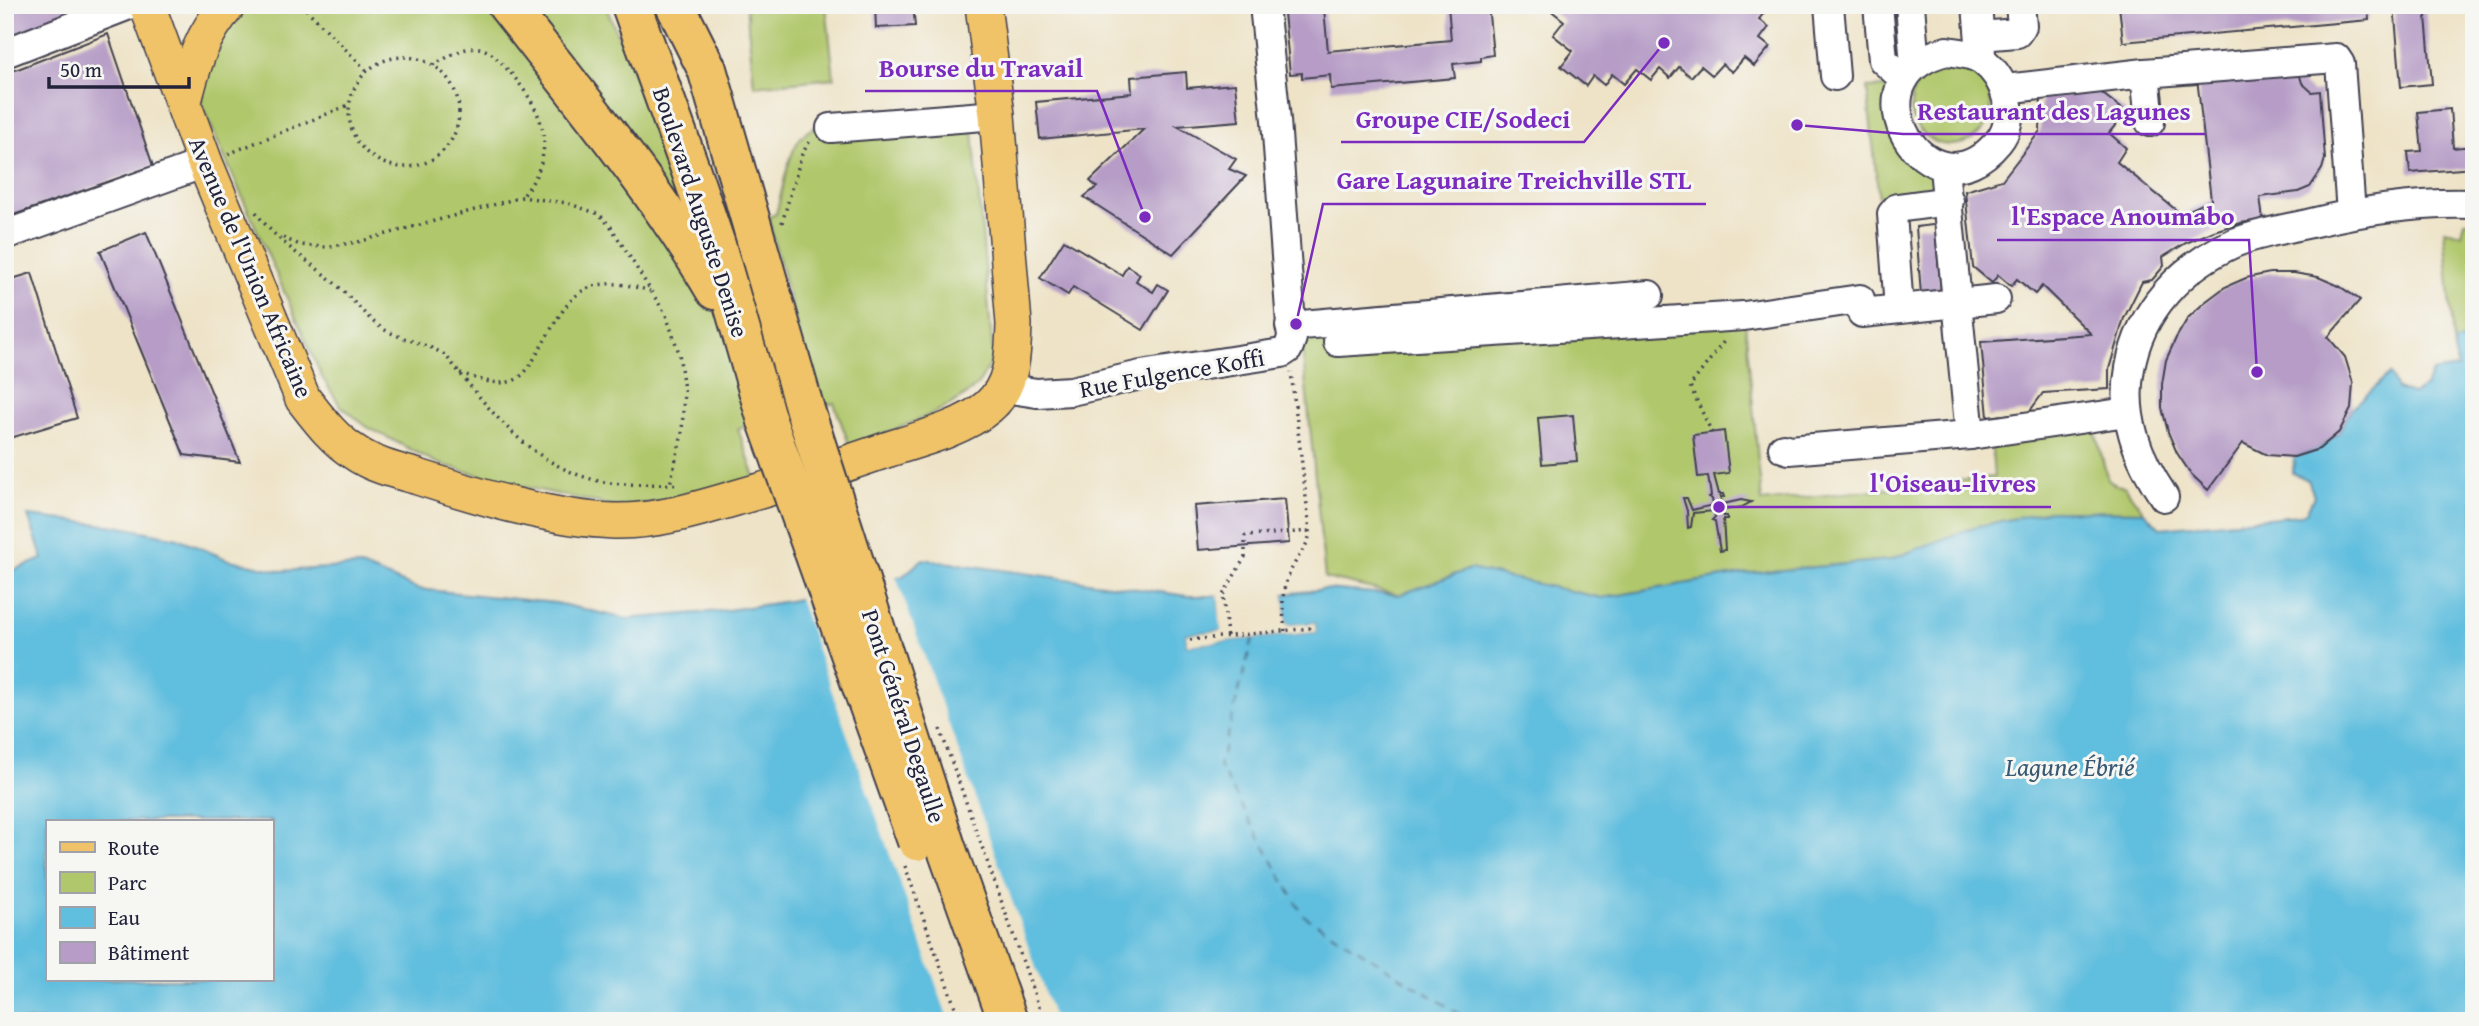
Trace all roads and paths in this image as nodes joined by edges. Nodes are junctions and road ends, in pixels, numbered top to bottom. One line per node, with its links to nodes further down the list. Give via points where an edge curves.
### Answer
1 (129, 5): 17 (street)
2 (147, 5): 25 (main road, Avenue de l'Union Africaine)
3 (228, 5): 25 (main road, via 203,38)
4 (507, 5): 46 (highway, via 693,253)
5 (631, 5): 46 (highway, Boulevard Auguste Denise, via 691,171)
6 (675, 5): 19 (highway, Boulevard Auguste Denise)
7 (693, 5): 19 (highway)
8 (984, 5): 27 (main road)
9 (1264, 5): 47 (street, Rue Fulgence Koffi)
10 (1829, 5): 23 (street)
11 (1878, 5): 21 (street, via 1884,60)
12 (1910, 5): 21 (street)
13 (1977, 5): 16 (street)
14 (2020, 5): 16 (street, via 2022,26 2017,33)
15 (306, 9): 20 (path)
16 (1981, 48): 21 (street, via 1930,55); 24 (street)
17 (5, 53)
18 (433, 65): 20 (path, via 399,57); 26 (path, via 453,87 460,116 444,151 428,162 389,166 371,157 350,124); 32 (path, via 465,49 481,48 497,58 529,97 544,134 544,156)
19 (707, 69): 51 (highway, Boulevard Auguste Denise)
20 (367, 71): 26 (path)
21 (1909, 72): 31 (street, via 1898,95 1903,130 1911,146)
22 (2145, 73): 24 (street); 28 (street); 36 (street, via 2336,58)
23 (1835, 76)
24 (2005, 89): 31 (street, via 2007,127 2000,140 1969,163)
25 (184, 101): 30 (main road, Avenue de l'Union Africaine)
26 (349, 105): 30 (path)
27 (997, 115): 29 (street); 50 (main road, via 1014,324 1013,359)
28 (2150, 122)
29 (831, 128): 37 (path, via 808,141)
30 (205, 163): 38 (street); 50 (main road, Avenue de l'Union Africaine, via 303,399 326,429 354,453 432,482 569,516 615,521 653,518 808,477 939,432 988,407)
31 (1944, 168): 33 (street)
32 (522, 197): 39 (path, via 358,242 323,247); 40 (path, via 568,203 599,214)
33 (1949, 201): 43 (street); 44 (street, via 1897,208 1892,214)
34 (252, 203): 39 (path)
35 (2474, 204): 36 (street)
36 (2351, 213): 52 (street, via 2236,243 2182,275 2144,322 2127,381)
37 (779, 232)
38 (5, 235)
39 (279, 237): 49 (path, via 377,324 434,347)
40 (652, 291): 49 (path, via 604,283 585,288 569,300 527,371 511,382 490,382); 57 (path, via 679,353 684,390 681,434)
41 (1649, 295): 47 (street)
42 (1996, 299): 43 (street)
43 (1958, 304): 44 (street); 55 (street)
44 (1899, 309): 45 (street, via 1861,306)
45 (1744, 316): 48 (street); 54 (path, via 1690,386)
46 (742, 337): 53 (highway, Boulevard Auguste Denise)
47 (1289, 337): 50 (street, Rue Fulgence Koffi, via 1282,352 1071,391 1037,393); 60 (path)
48 (1338, 342)
49 (460, 373): 57 (path, via 514,437 545,459 605,482)
50 (1004, 388)
51 (805, 410): 66 (highway, Pont Général Degaulle, bridge, via 941,833)
52 (2127, 412): 55 (street); 59 (street, via 2134,443)
53 (767, 421): 65 (highway, Pont Général Degaulle, bridge)
54 (1712, 433)
55 (1970, 435): 56 (street)
56 (1783, 447)
57 (670, 484): 58 (path)
58 (681, 485)
59 (2164, 497)
60 (1311, 531): 62 (path, via 1282,594); 63 (path, via 1245,537 1244,557 1223,595)
61 (1311, 628): 62 (path)
62 (1285, 631): 63 (path)
63 (1227, 636): 64 (path)
64 (1189, 640)
65 (982, 1021)
66 (1009, 1021)

